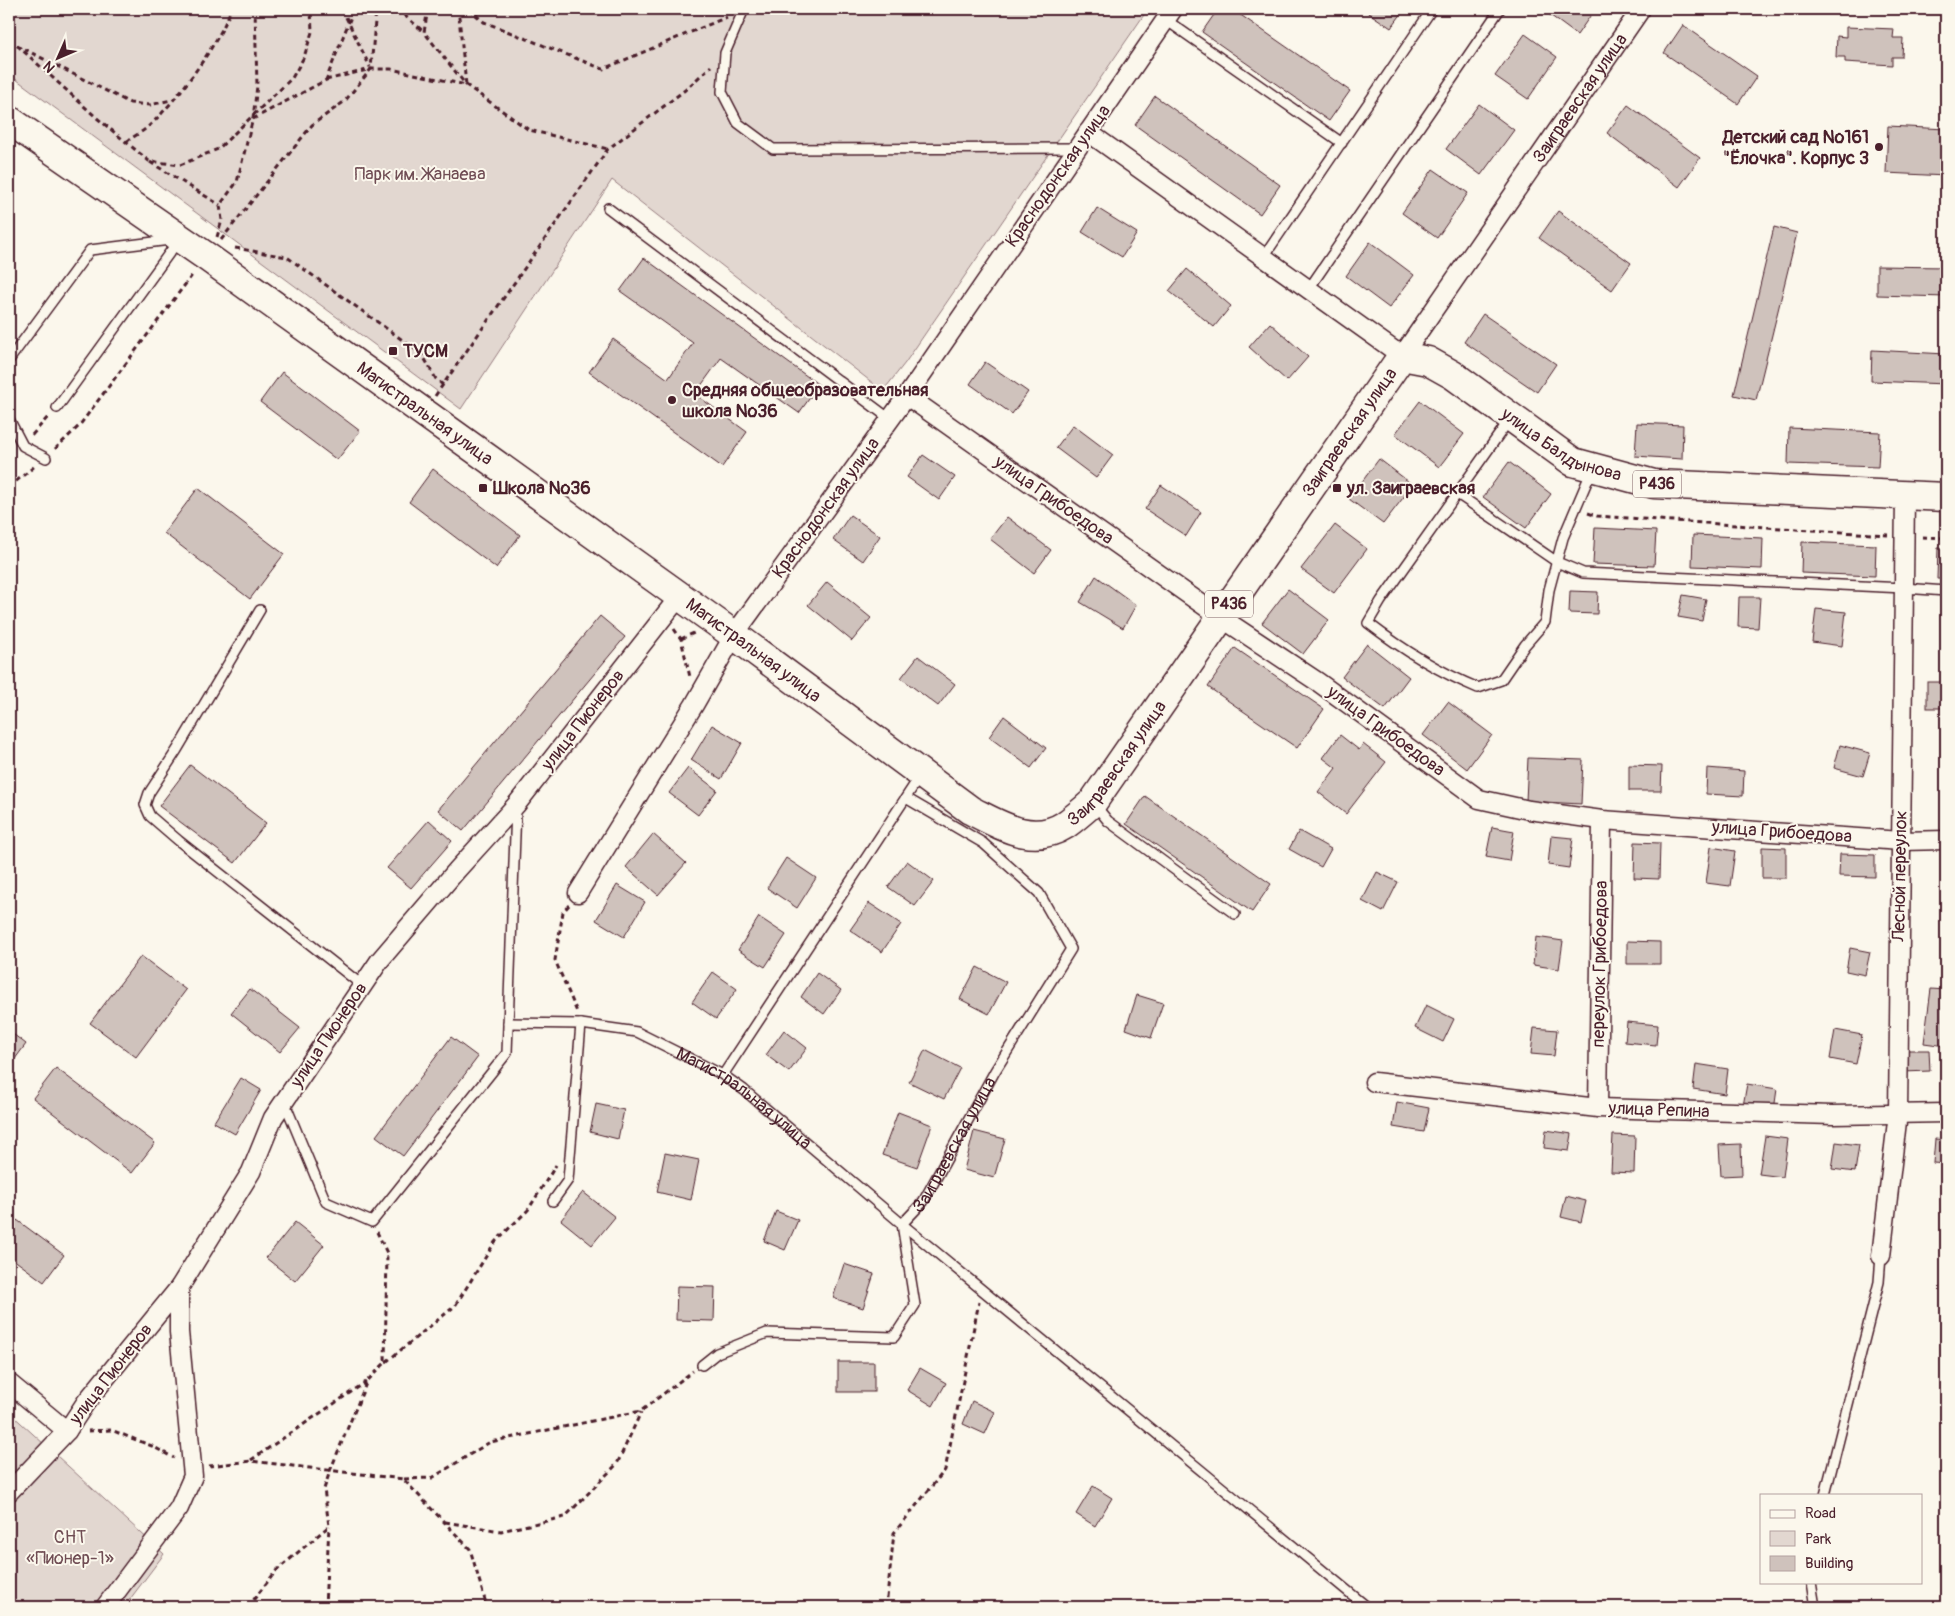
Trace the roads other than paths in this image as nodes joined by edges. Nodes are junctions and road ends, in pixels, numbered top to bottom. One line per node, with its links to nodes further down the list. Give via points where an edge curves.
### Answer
1 (744, 9): 9 (lane, via 724,53 722,92 738,123 773,149)
2 (1429, 9): 8 (lane)
3 (1500, 9): 13 (lane)
4 (1642, 9): 14 (street, Заиграевская улица)
5 (1169, 14): 7 (street, Краснодонская улица); 8 (lane)
6 (13, 109): 11 (main road, Магистральная улица)
7 (1088, 132): 9 (street, Краснодонская улица); 12 (street)
8 (1342, 143): 12 (lane)
9 (1077, 148): 16 (street, Краснодонская улица)
10 (608, 208): 20 (lane)
11 (180, 238): 15 (lane, via 90,250); 17 (lane); 29 (main road, Магистральная улица, via 216,245 423,413)
12 (1263, 258): 13 (street)
13 (1308, 290): 14 (street)
14 (1402, 356): 18 (main road, улица Балдынова / P436, via 1428,361); 31 (main road, Заиграевская улица / P436)
15 (9, 360)
16 (907, 396): 20 (street, Краснодонская улица); 31 (street, улица Грибоедова)
17 (56, 408)
18 (1512, 417): 22 (main road, улица Балдынова / P436, via 1574,462); 23 (lane)
19 (9, 419): 21 (lane, via 23,446)
20 (890, 419): 32 (street, Краснодонская улица)
21 (46, 458)
22 (1593, 467): 24 (main road, улица Балдынова / P436, via 1654,484); 26 (lane)
23 (1456, 493): 26 (lane); 26 (lane, via 1368,623 1388,638 1444,674 1478,688 1501,680 1545,622)
24 (1905, 496): 25 (main road, улица Балдынова / P436); 27 (street, Лесной переулок)
25 (1946, 497)
26 (1556, 562): 27 (lane, via 1583,573)
27 (1904, 588): 28 (lane); 40 (street, Лесной переулок)
28 (1946, 591)
29 (672, 606): 32 (main road, Магистральная улица); 36 (street, улица Пионеров)
30 (260, 610): 43 (lane, via 149,793 145,805 150,816 180,842)
31 (1220, 617): 35 (main road, Заиграевская улица / P436); 37 (street, улица Грибоедова, via 1318,682 1479,799)
32 (734, 635): 33 (main road, Магистральная улица); 41 (street, Краснодонская улица, via 696,703)
33 (921, 774): 34 (lane); 38 (main road, Магистральная улица, via 970,810 1012,831)
34 (906, 798): 46 (lane); 53 (lane, Заиграевская улица, via 983,842 1040,893 1071,949 995,1071 923,1202)
35 (1093, 802): 38 (main road, Заиграевская улица / P436, via 1064,825); 42 (lane, via 1108,821)
36 (516, 805): 43 (street, улица Пионеров, via 380,960); 44 (lane)
37 (1602, 820): 40 (street, улица Грибоедова); 49 (street, переулок Грибоедова)
38 (1040, 835)
39 (1946, 840): 40 (street, улица Грибоедова)
40 (1901, 841): 50 (street, Лесной переулок)
41 (578, 893)
42 (1235, 914)
43 (363, 986): 48 (street, улица Пионеров)
44 (508, 1023): 45 (lane, Магистральная улица); 48 (lane, via 507,1053 372,1222 326,1202)
45 (581, 1024): 46 (lane, Магистральная улица, via 637,1032); 52 (lane, via 568,1180)
46 (723, 1075): 53 (lane, Магистральная улица)
47 (1374, 1082): 49 (street, улица Репина)
48 (284, 1101): 55 (street, улица Пионеров, via 273,1118 251,1172)
49 (1598, 1108): 50 (street, улица Репина, via 1833,1115)
50 (1898, 1113): 51 (street, улица Репина); 54 (street, Лесной переулок)
51 (1946, 1113)
52 (553, 1201)
53 (902, 1224): 56 (lane, via 915,1305 894,1336 767,1333 717,1353); 63 (lane, Магистральная улица)
54 (1881, 1256): 60 (lane, via 1879,1282)
55 (179, 1288): 58 (street, улица Пионеров, via 86,1402); 62 (street, via 178,1332 193,1476 179,1508)
56 (702, 1365)
57 (9, 1383): 58 (street)
58 (68, 1431): 59 (street, улица Пионеров)
59 (9, 1492)
60 (1825, 1494)
61 (1812, 1584): 64 (lane)
62 (105, 1607)
63 (1367, 1607)
64 (1815, 1607)

